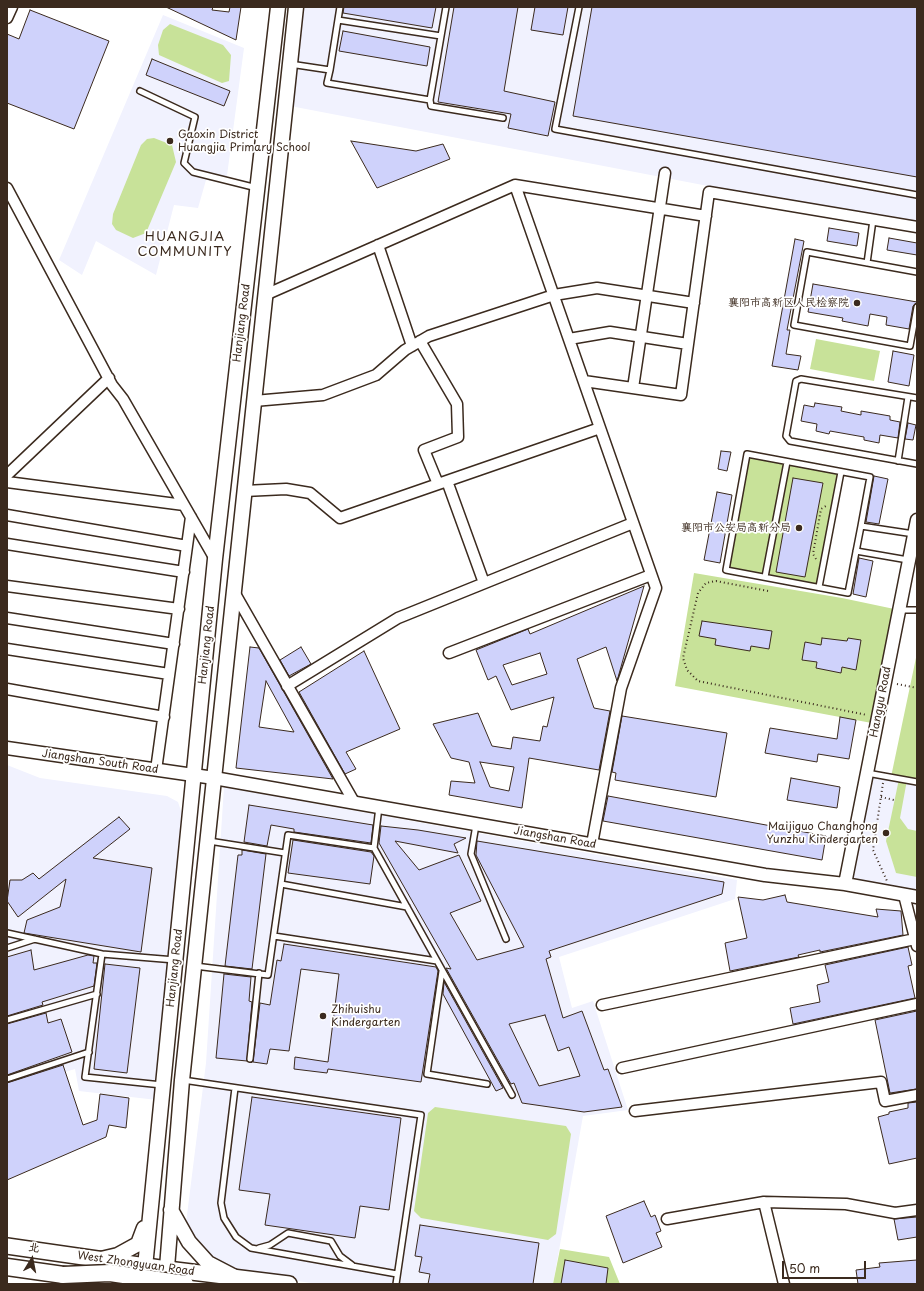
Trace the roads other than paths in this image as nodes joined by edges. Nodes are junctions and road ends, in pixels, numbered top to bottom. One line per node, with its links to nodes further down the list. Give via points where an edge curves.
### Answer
1 (12, 7): 7 (street)
2 (278, 7): 18 (main road, Hanjiang Road)
3 (296, 7): 10 (main road, Hanjiang Road)
4 (340, 7): 8 (lane)
5 (446, 7): 9 (lane)
6 (579, 7): 19 (lane, via 555,129)
7 (7, 18)
8 (338, 20): 9 (lane); 11 (lane)
9 (441, 36): 13 (lane)
10 (289, 64): 11 (lane); 27 (main road, Hanjiang Road)
11 (330, 70): 13 (lane, via 327,84)
12 (140, 91): 18 (lane, via 195,117 184,163 193,172)
13 (430, 100): 14 (lane, via 431,106)
14 (504, 118)
15 (665, 174): 20 (street)
16 (515, 185): 20 (street); 24 (street); 28 (street)
17 (7, 188): 36 (street)
18 (257, 188): 61 (main road, Hanjiang Road)
19 (917, 195)
20 (660, 207): 21 (street); 29 (street)
21 (706, 216): 22 (street, via 709,192); 30 (street)
22 (873, 220): 23 (street); 25 (lane)
23 (917, 228)
24 (378, 245): 27 (street); 34 (street)
25 (867, 263): 26 (lane); 31 (lane, via 807,252 794,325 910,346)
26 (917, 272)
27 (265, 295): 41 (main road, Hanjiang Road)
28 (554, 295): 29 (street, via 597,288); 33 (street); 34 (street, via 429,336)
29 (647, 296): 30 (street); 32 (street)
30 (694, 304): 35 (street)
31 (917, 307)
32 (642, 337): 33 (street, via 610,332); 35 (street); 38 (street)
33 (569, 339): 37 (street)
34 (416, 344): 41 (street, via 376,375 323,395); 49 (street, via 457,404 458,437 424,450)
35 (688, 344): 38 (street, via 681,394)
36 (109, 378): 47 (street); 51 (street)
37 (584, 381): 38 (street); 42 (street)
38 (633, 388)
39 (908, 397): 40 (lane); 43 (lane); 43 (lane, via 800,379 796,381 786,436 790,441)
40 (917, 398)
41 (254, 402): 50 (main road, Hanjiang Road)
42 (600, 428): 49 (street); 55 (street)
43 (898, 461): 45 (lane)
44 (787, 462): 46 (lane); 65 (lane); 65 (lane, via 748,454 726,570)
45 (917, 464)
46 (841, 472): 56 (lane, via 870,477); 68 (lane)
47 (7, 475)
48 (7, 482): 51 (street)
49 (442, 483): 50 (street, via 340,518 310,493 286,489); 66 (street)
50 (244, 491): 69 (main road, Hanjiang Road)
51 (184, 505): 53 (street)
52 (7, 515): 59 (street)
53 (191, 517): 59 (street); 61 (street)
54 (917, 520): 57 (street, Hangyu Road)
55 (633, 523): 64 (street); 66 (street)
56 (861, 526): 57 (lane); 60 (lane)
57 (914, 534): 62 (street, Hangyu Road)
58 (7, 544): 63 (street)
59 (187, 546): 63 (street)
60 (856, 551): 62 (lane); 68 (lane, via 848,592)
61 (215, 559): 84 (main road, Hanjiang Road)
62 (909, 560): 71 (street, Hangyu Road)
63 (184, 572): 70 (street)
64 (651, 575): 76 (street); 91 (street, via 656,588 621,688)
65 (765, 577): 68 (lane)
66 (484, 583): 78 (street, via 398,618)
67 (7, 586): 70 (street)
68 (819, 587)
69 (234, 592): 78 (street); 85 (main road, Hanjiang Road)
70 (178, 609): 74 (street)
71 (899, 610): 72 (lane); 83 (street, Hangyu Road)
72 (917, 610)
73 (7, 618): 74 (street)
74 (174, 644): 77 (street)
75 (7, 649): 77 (street)
76 (449, 654)
77 (169, 674): 80 (street)
78 (287, 686): 87 (street)
79 (7, 689): 80 (street)
80 (164, 717): 82 (street)
81 (7, 748): 82 (street, Jiangshan South Road)
82 (156, 770): 84 (street, Jiangshan South Road)
83 (867, 773): 86 (lane); 95 (street, Hangyu Road)
84 (194, 775): 85 (street, Jiangshan Road); 106 (main road, Hanjiang Road)
85 (214, 778): 87 (street, Jiangshan Road); 90 (main road, Hanjiang Road)
86 (917, 782)
87 (354, 802): 88 (street, Jiangshan Road)
88 (379, 807): 89 (street, Jiangshan Road); 92 (lane)
89 (476, 824): 91 (street, Jiangshan Road); 102 (lane, via 471,854)
90 (208, 841): 93 (lane); 108 (main road, Hanjiang Road)
91 (592, 844): 95 (street, Jiangshan Road, via 765,874)
92 (374, 848): 93 (lane, via 288,835); 98 (lane)
93 (285, 853): 94 (lane)
94 (281, 884): 98 (lane); 100 (lane)
95 (845, 884): 96 (street, Jiangshan Road)
96 (898, 894): 97 (street, Jiangshan Road); 103 (street)
97 (917, 897)
98 (407, 907): 107 (lane)
99 (7, 933): 101 (lane)
100 (274, 936): 107 (lane); 110 (lane, via 268,975)
101 (35, 939): 104 (lane); 105 (lane)
102 (506, 939)
103 (916, 942): 113 (street)
104 (7, 948)
105 (102, 954): 106 (lane); 111 (lane)
106 (175, 960): 121 (main road, Hanjiang Road)
107 (437, 961): 109 (lane)
108 (194, 966): 110 (lane); 119 (main road, Hanjiang Road)
109 (442, 971): 120 (lane, via 427,1074); 123 (lane)
110 (259, 973): 116 (lane)
111 (97, 994): 114 (lane); 115 (lane)
112 (917, 1004): 117 (street)
113 (602, 1005)
114 (7, 1020)
115 (89, 1052): 118 (lane); 121 (lane, via 86,1077)
116 (250, 1059)
117 (622, 1068)
118 (7, 1079)
119 (182, 1080): 122 (lane); 128 (main road, Hanjiang Road)
120 (487, 1084)
121 (163, 1085): 127 (main road, Hanjiang Road)
122 (235, 1088): 132 (lane, via 221,1203 224,1218 236,1237); 137 (lane, via 421,1116)
123 (512, 1094)
124 (917, 1095): 125 (street, via 885,1101 881,1082)
125 (634, 1111)
126 (764, 1202): 129 (street, via 846,1204 895,1213); 130 (street); 146 (street)
127 (150, 1209): 133 (main road, via 138,1244 118,1255); 135 (main road, Hanjiang Road)
128 (171, 1209): 139 (main road, Hanjiang Road); 140 (main road, via 189,1242 208,1263)
129 (917, 1210)
130 (667, 1219)
131 (7, 1246): 133 (main road, West Zhongyuan Road)
132 (256, 1249): 136 (lane); 136 (lane, via 270,1245 288,1233 331,1240 340,1256)
133 (100, 1260): 135 (main road, West Zhongyuan Road)
134 (7, 1266): 138 (highway)
135 (145, 1266): 139 (main road, West Zhongyuan Road); 142 (main road, Hanjiang Road)
136 (353, 1266): 137 (lane)
137 (397, 1274): 145 (lane)
138 (63, 1275): 141 (highway, bridge); 143 (highway, bridge, via 110,1273)
139 (166, 1277): 140 (main road, West Zhongyuan Road)
140 (237, 1278): 144 (main road, West Zhongyuan Road)
141 (126, 1284)
142 (143, 1284)
143 (185, 1284)
144 (289, 1284)
145 (396, 1284)
146 (784, 1284)

